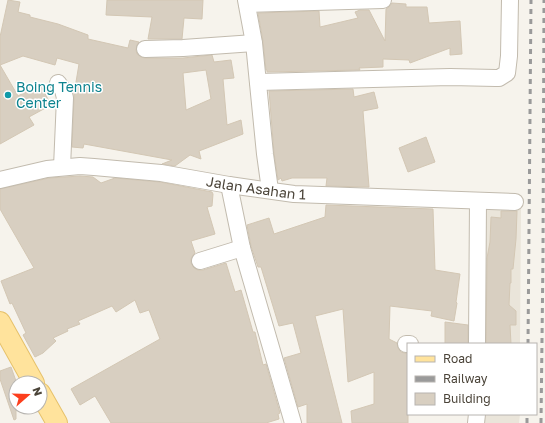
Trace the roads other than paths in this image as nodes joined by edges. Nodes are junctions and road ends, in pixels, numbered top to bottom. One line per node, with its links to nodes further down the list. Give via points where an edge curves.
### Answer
1 (383, 0): 3 (street)
2 (510, 0): 6 (street, via 507,73 499,78)
3 (246, 2): 4 (street)
4 (254, 43): 5 (street); 6 (street)
5 (145, 49)
6 (258, 82): 11 (street)
7 (58, 83): 8 (street, via 65,98)
8 (62, 167): 9 (street, Jalan Asahan 1); 10 (street, Jalan Asahan 1, via 80,166 161,173)
9 (0, 180)
10 (229, 185): 11 (street, Jalan Asahan 1); 14 (street)
11 (270, 190): 12 (street, Jalan Asahan 1, via 294,194)
12 (478, 201): 13 (street, Jalan Asahan 1); 17 (street)
13 (515, 202)
14 (242, 248): 15 (street); 21 (street)
15 (200, 261)
16 (0, 322): 18 (main road)
17 (477, 343)
18 (30, 375)
19 (48, 407): 20 (main road)
20 (57, 423)
21 (293, 423)

